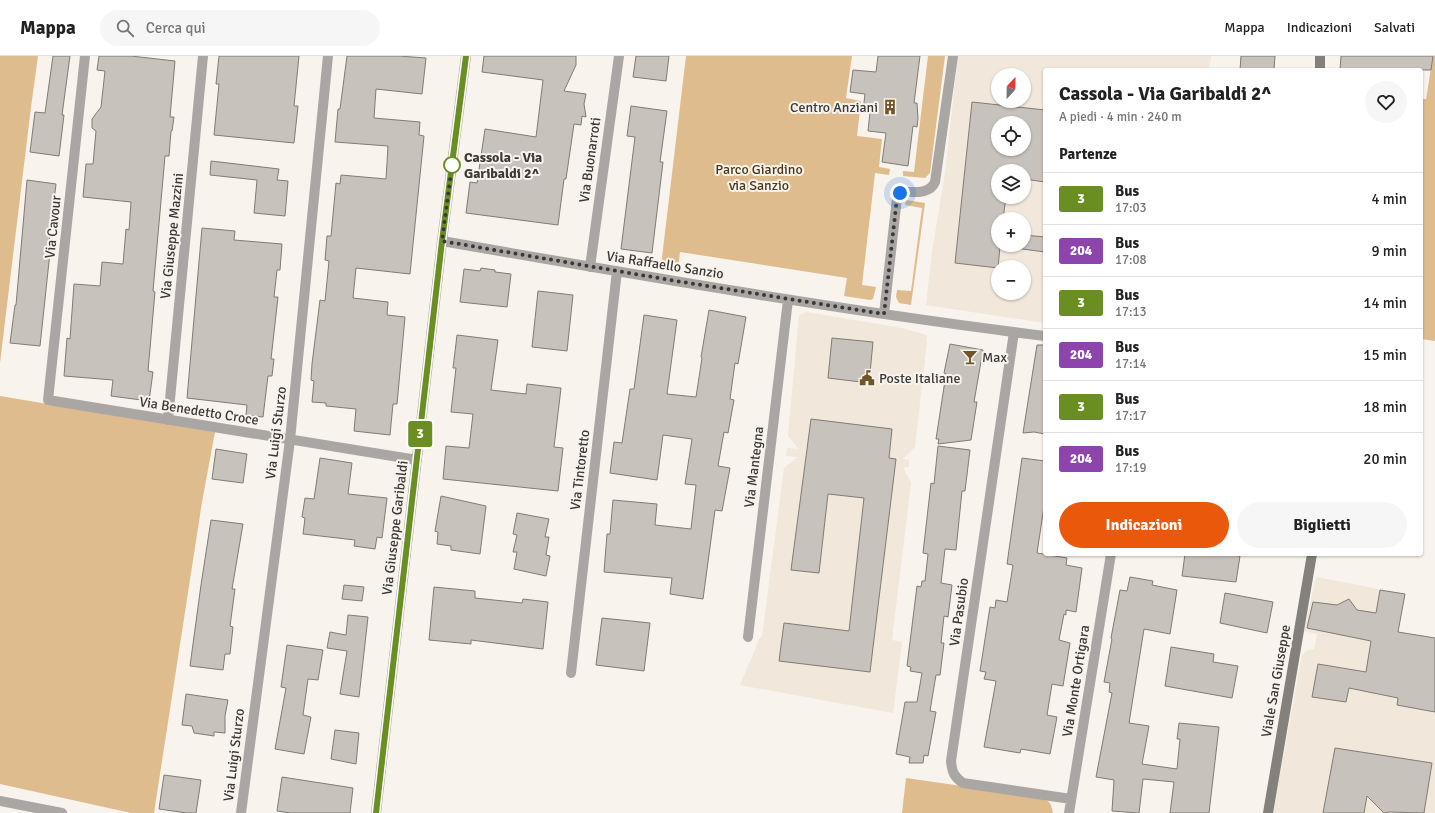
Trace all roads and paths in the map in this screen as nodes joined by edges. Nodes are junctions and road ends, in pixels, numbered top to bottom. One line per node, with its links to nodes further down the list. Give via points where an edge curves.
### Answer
1 (85, 56): 16 (street, Via Cavour)
2 (203, 56): 17 (street, Via Giuseppe Mazzini)
3 (328, 56): 18 (street, Via Luigi Sturzo)
4 (466, 56): 9 (street, Via Giuseppe Garibaldi)
5 (619, 56): 10 (street, Via Buonarroti)
6 (953, 56): 13 (street, via 935,182 926,191 900,193 897,198)
7 (1320, 56): 8 (main road)
8 (1320, 68)
9 (442, 241): 10 (street, Via Raffaello Sanzio); 19 (street, Via Giuseppe Garibaldi)
10 (590, 267): 11 (street, Via Raffaello Sanzio)
11 (617, 271): 12 (street, Via Raffaello Sanzio); 23 (street, Via Tintoretto)
12 (788, 300): 13 (street, Via Raffaello Sanzio); 22 (street, Via Mantegna)
13 (884, 314): 14 (street, Via Raffaello Sanzio)
14 (1014, 332): 15 (street, Via Raffaello Sanzio); 24 (street, Via Pasubio, via 951,761 957,779 963,783)
15 (1043, 336)
16 (48, 400): 17 (street, Via Benedetto Croce)
17 (168, 420): 18 (street, Via Benedetto Croce)
18 (290, 440): 19 (street, Via Benedetto Croce); 27 (street, Via Luigi Sturzo)
19 (417, 460): 28 (street, Via Giuseppe Garibaldi)
20 (1111, 556): 24 (street, Via Monte Ortigara)
21 (1312, 556): 30 (main road, Viale San Giuseppe)
22 (748, 637)
23 (571, 673)
24 (1071, 799): 29 (street, Via Monte Ortigara)
25 (0, 801): 26 (street)
26 (62, 813)
27 (241, 813)
28 (376, 813)
29 (1069, 813)
30 (1268, 813)

